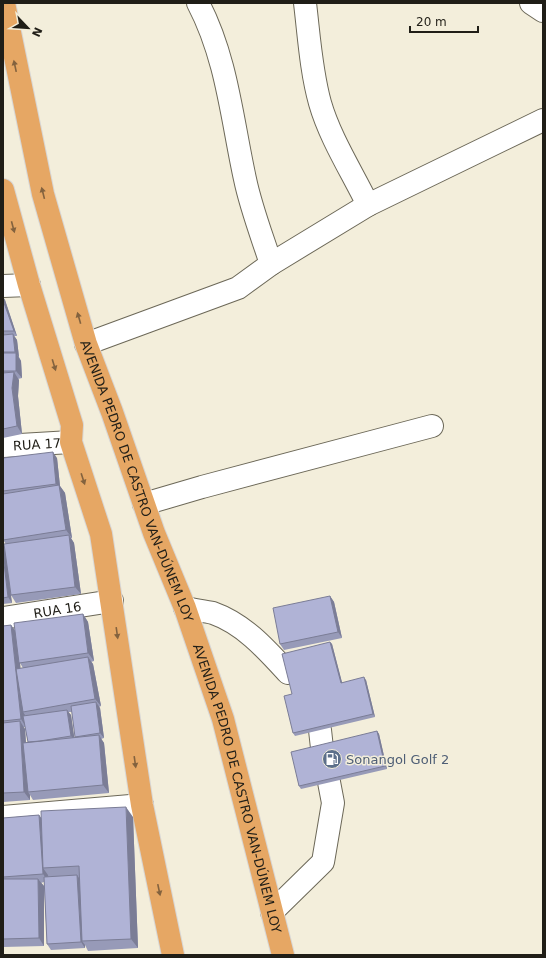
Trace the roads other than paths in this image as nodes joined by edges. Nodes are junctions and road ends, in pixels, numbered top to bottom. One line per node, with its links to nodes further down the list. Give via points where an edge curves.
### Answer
1 (4, 3): 12 (highway, AVENIDA PEDRO DE CASTRO VAN-DÚNEM LOY, one-way to 1, via 43,194)
2 (198, 3): 9 (street, via 208,22 222,63 245,180)
3 (305, 3): 8 (street, via 320,103 327,123)
4 (531, 3): 5 (street)
5 (543, 11)
6 (543, 120): 8 (street)
7 (3, 190): 10 (highway, one-way to 10)
8 (368, 205): 9 (street)
9 (271, 264): 12 (street, via 251,280 225,294)
10 (29, 285): 11 (street); 14 (highway, one-way to 14, via 72,425)
11 (3, 286)
12 (86, 344): 16 (highway, AVENIDA PEDRO DE CASTRO VAN-DÚNEM LOY)
13 (432, 426): 16 (street)
14 (71, 442): 15 (street, RUA 17); 17 (highway, one-way to 17, via 101,534)
15 (3, 446)
16 (144, 504): 18 (highway, AVENIDA PEDRO DE CASTRO VAN-DÚNEM LOY)
17 (112, 601): 19 (street, RUA 16); 22 (highway, one-way to 22)
18 (185, 608): 20 (street, via 212,613 233,622 260,643); 24 (highway, AVENIDA PEDRO DE CASTRO VAN-DÚNEM LOY, via 223,719)
19 (3, 618)
20 (288, 673)
21 (330, 782): 24 (street, via 333,803 323,862)
22 (142, 805): 23 (street); 25 (highway, one-way to 25)
23 (3, 817)
24 (272, 912): 26 (highway, AVENIDA PEDRO DE CASTRO VAN-DÚNEM LOY)
25 (173, 955)
26 (283, 955)

